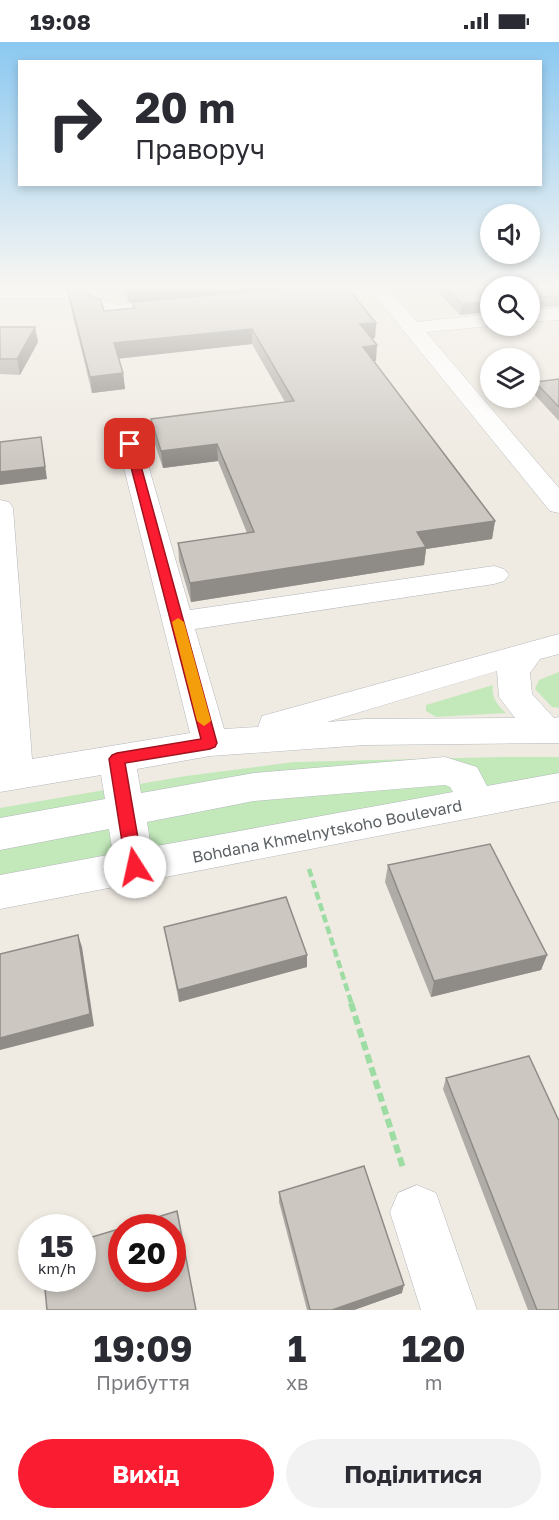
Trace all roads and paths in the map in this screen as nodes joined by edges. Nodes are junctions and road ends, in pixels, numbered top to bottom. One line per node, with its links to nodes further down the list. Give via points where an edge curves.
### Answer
1 (427, 346): 3 (street)
2 (130, 444): 6 (street)
3 (559, 505)
4 (0, 508): 11 (street)
5 (494, 575): 6 (street)
6 (178, 622): 9 (street)
7 (544, 647): 8 (street, via 513,672 516,698); 9 (street)
8 (552, 730): 9 (street, via 365,732)
9 (210, 743): 10 (street)
10 (117, 759): 11 (street); 14 (street)
11 (7, 777)
12 (559, 787): 13 (street, Bohdana Khmelnytskoho Boulevard)
13 (477, 803): 14 (street, via 464,777 445,771 254,787); 16 (street, Bohdana Khmelnytskoho Boulevard)
14 (125, 811): 15 (street); 17 (street)
15 (0, 834)
16 (298, 836): 17 (street, Bohdana Khmelnytskoho Boulevard); 19 (path)
17 (135, 867): 18 (street, Bohdana Khmelnytskoho Boulevard)
18 (0, 892)
19 (417, 1212): 20 (street)
20 (449, 1310)

